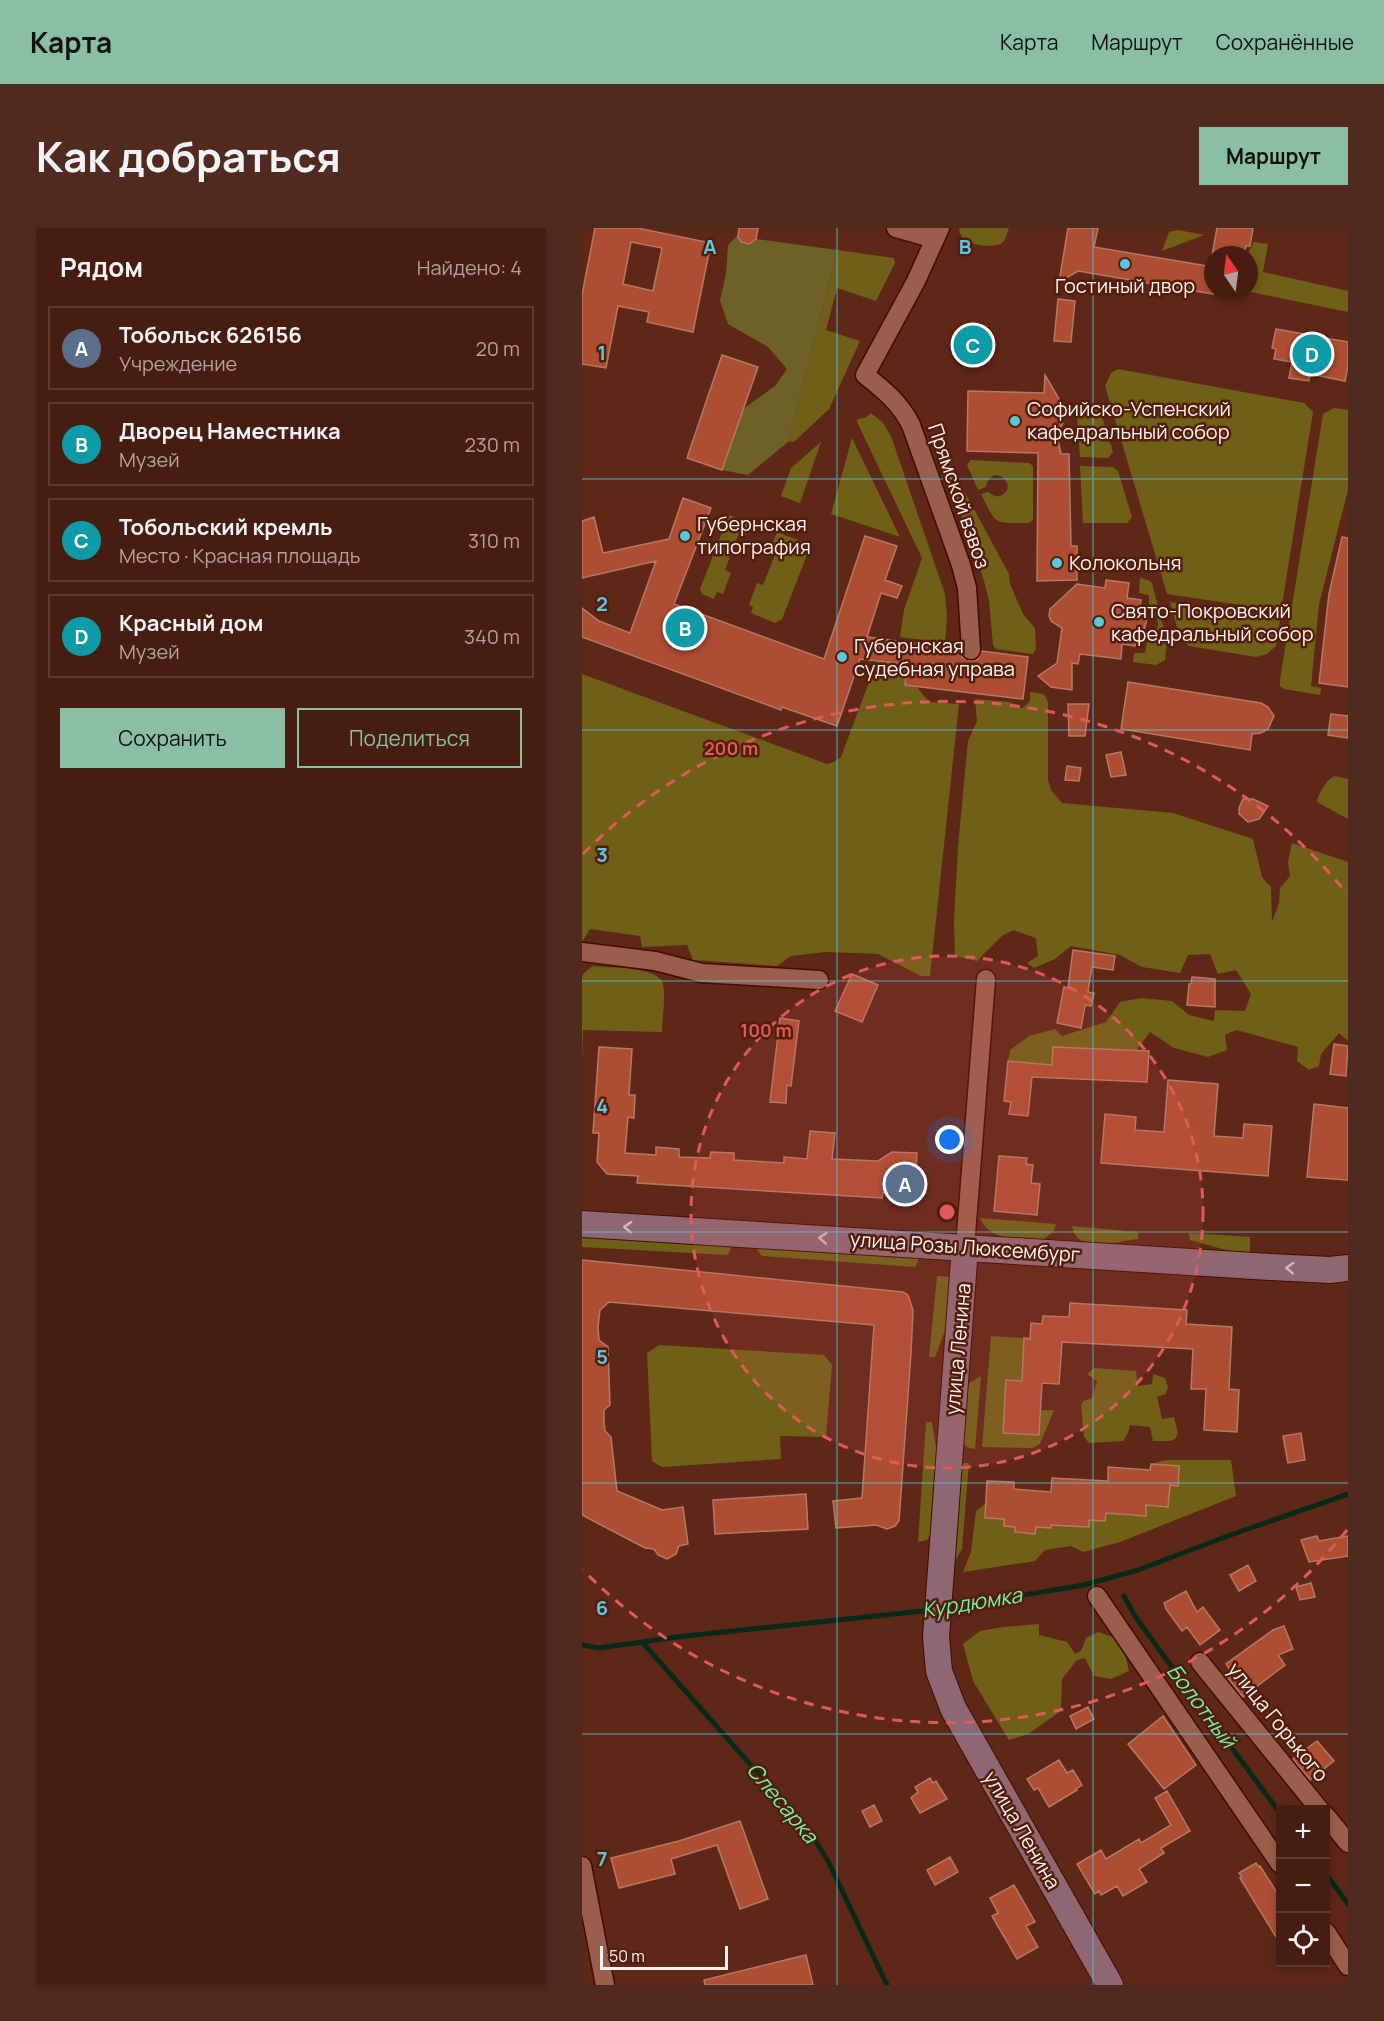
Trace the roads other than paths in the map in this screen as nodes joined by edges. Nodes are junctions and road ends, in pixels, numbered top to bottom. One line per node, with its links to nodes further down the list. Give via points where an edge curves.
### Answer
1 (896, 228): 2 (street)
2 (937, 233): 3 (street, Прямской взвоз, via 866,375 889,394 911,425 967,588)
3 (971, 650)
4 (582, 952): 6 (street, via 655,961 702,973)
5 (986, 979): 8 (street, улица Ленина)
6 (819, 981)
7 (582, 1224): 8 (main road, улица Розы Люксембург, one-way to 7)
8 (965, 1247): 9 (main road, улица Розы Люксембург, one-way to 8, via 1270,1267); 20 (main road, улица Ленина, via 936,1637 939,1671 953,1707)
9 (1348, 1268)
10 (1097, 1596): 15 (street)
11 (1200, 1662): 12 (street, улица Горького)
12 (1317, 1805)
13 (1330, 1821): 14 (street)
14 (1348, 1843)
15 (1278, 1859)
16 (582, 1866): 19 (street)
17 (1330, 1938): 18 (street)
18 (1348, 1966)
19 (605, 1985)
20 (1110, 1985)

